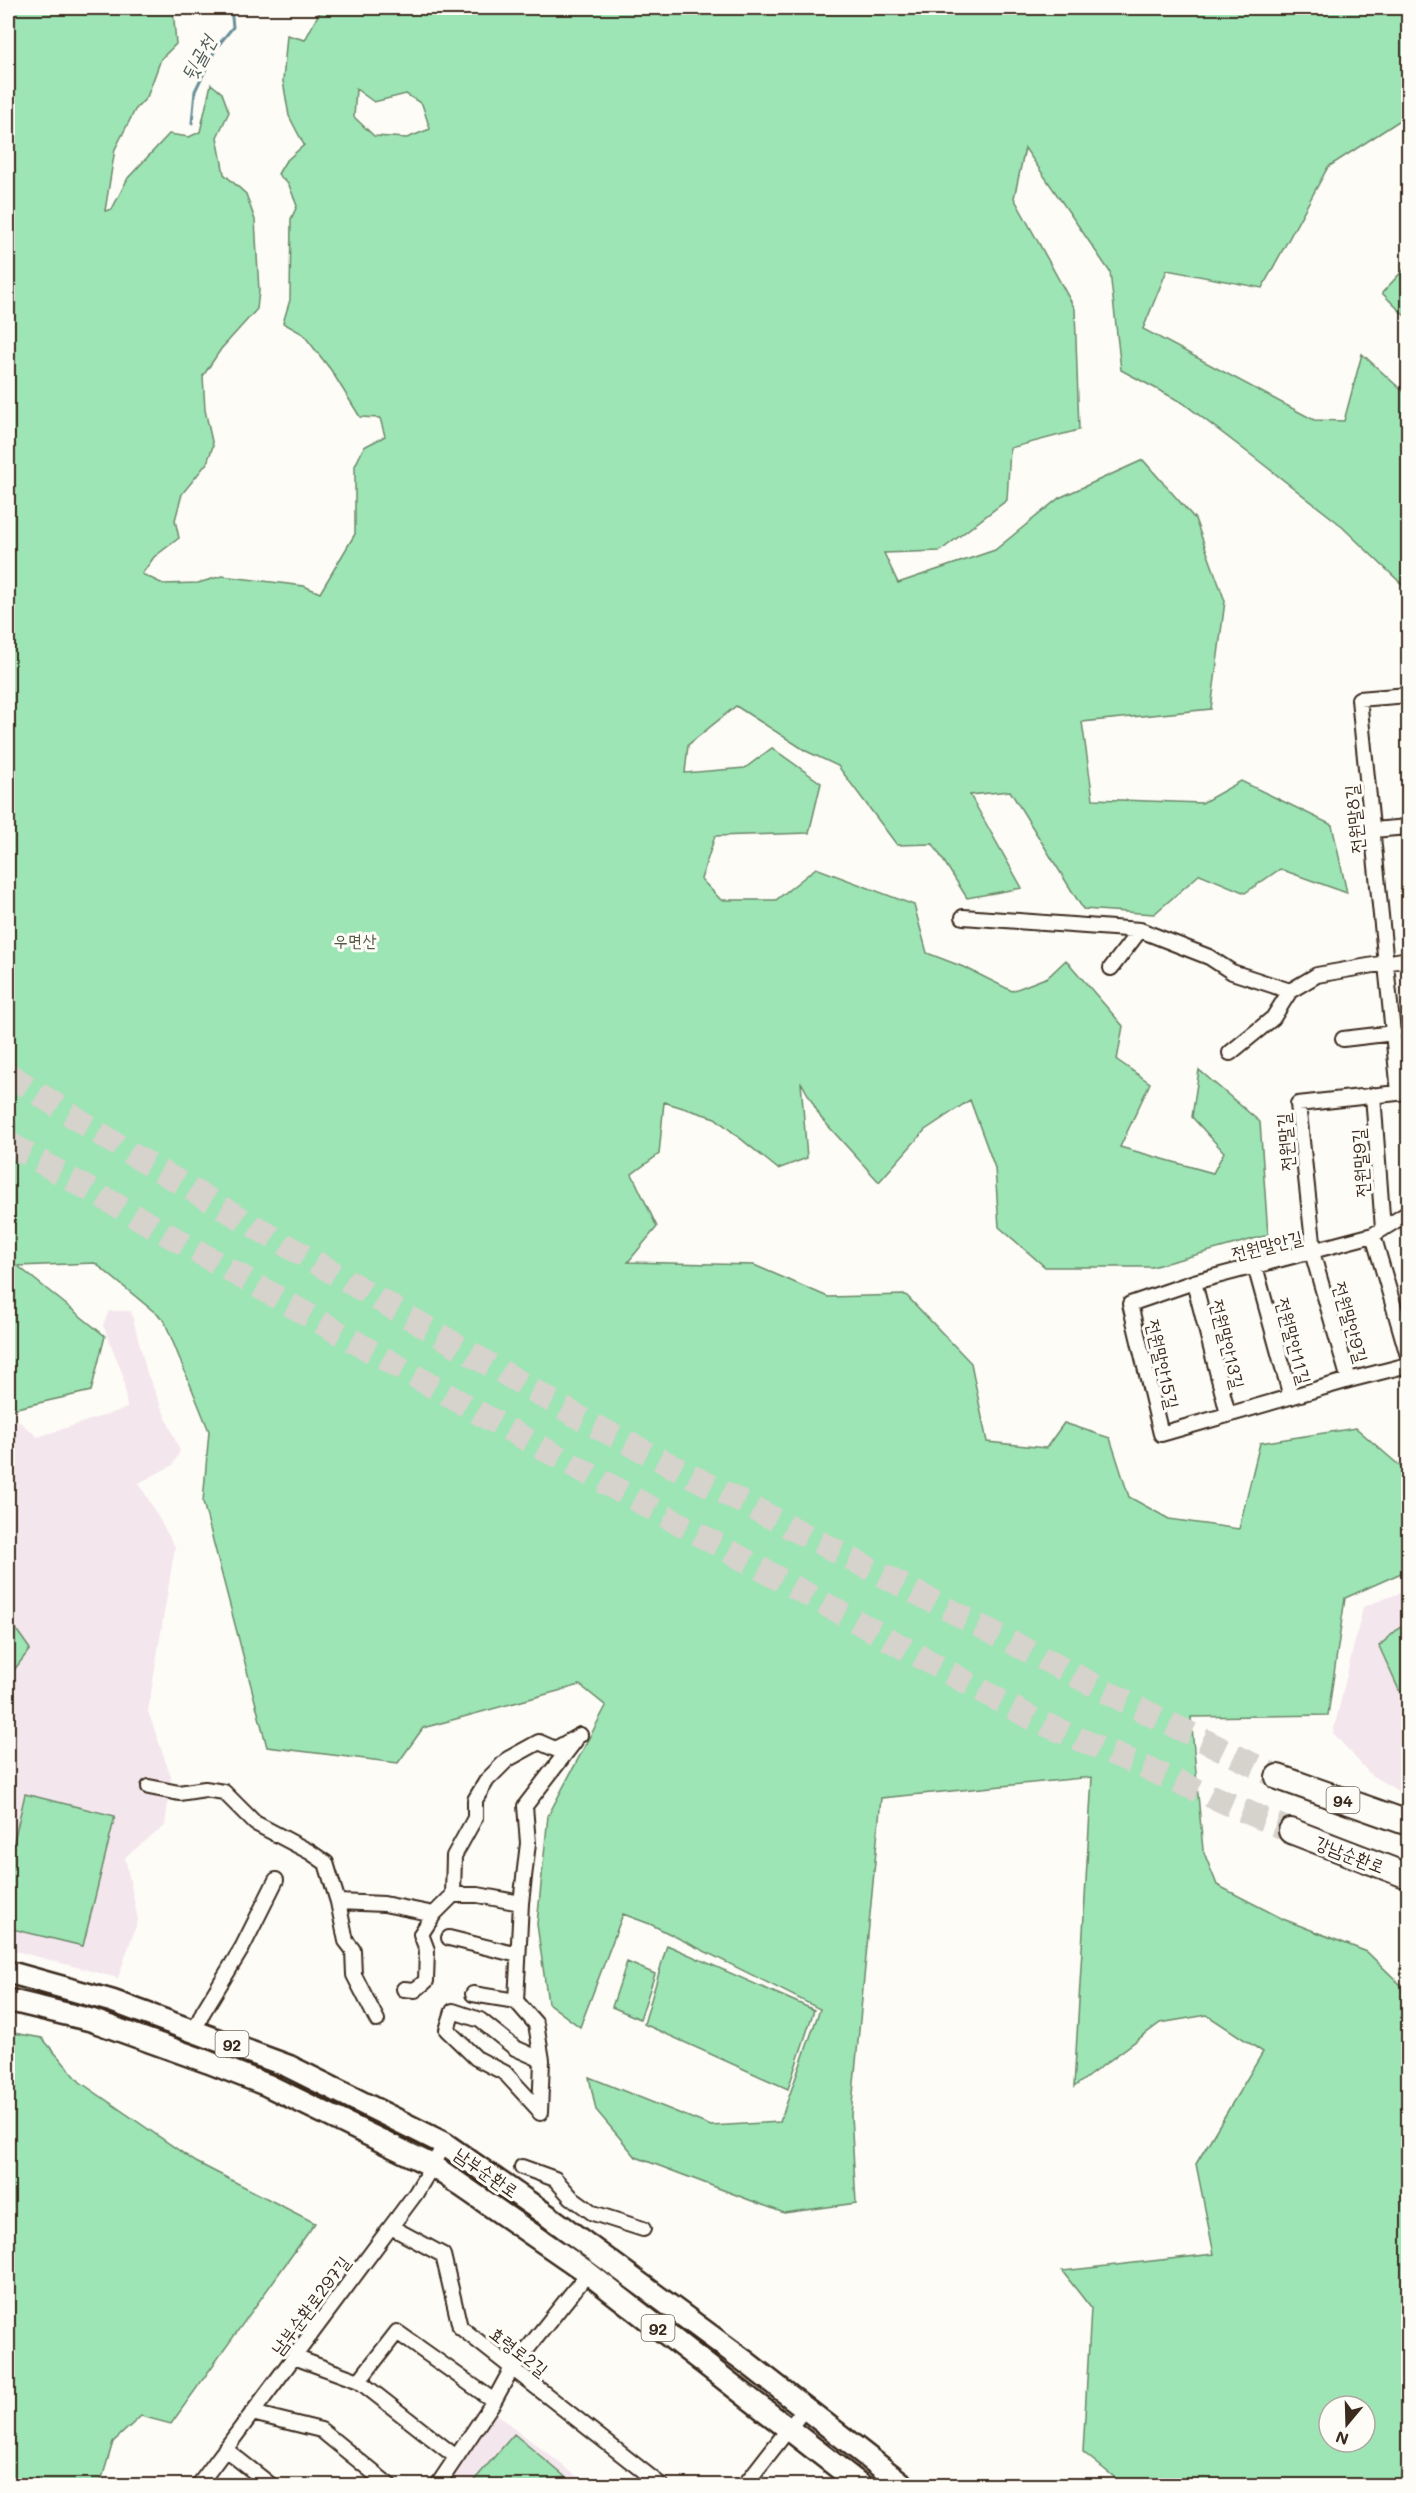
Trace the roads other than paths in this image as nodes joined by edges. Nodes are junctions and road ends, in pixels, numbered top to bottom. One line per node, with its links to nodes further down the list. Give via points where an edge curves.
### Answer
1 (1408, 695): 3 (street, 전원말8길, via 1359,699)
2 (1408, 827): 3 (street)
3 (1373, 830): 7 (street, 전원말8길)
4 (963, 917): 5 (street)
5 (1140, 930): 8 (street); 9 (street, via 1209,957 1232,972)
6 (1408, 959): 7 (street)
7 (1386, 961): 9 (street, via 1317,975); 10 (street, 전원말8길)
8 (1112, 968)
9 (1290, 991): 12 (street, via 1273,1018)
10 (1394, 1033): 11 (street); 13 (street, 전원말8길)
11 (1343, 1039)
12 (1230, 1053)
13 (1404, 1092): 14 (street, 전원말길)
14 (1373, 1095): 16 (street, 전원말9길); 17 (street, 전원말길, via 1298,1104)
15 (1408, 1213): 16 (street, 전원말안길)
16 (1378, 1232): 17 (street, 전원말안길); 21 (street, 전원말9길)
17 (1313, 1251): 18 (street, 전원말안길); 23 (street, 전원말안9길)
18 (1255, 1266): 19 (street, 전원말안길); 24 (street, 전원말안11길)
19 (1194, 1282): 20 (street, 전원말안길); 25 (street, 전원말안13길)
20 (1130, 1304): 25 (street, 전원말안15길, via 1161,1434)
21 (1408, 1356)
22 (1408, 1365): 23 (street)
23 (1349, 1380): 24 (street, 전원말안9길)
24 (1291, 1397): 25 (street, 전원말안11길)
25 (1228, 1414)
26 (1278, 1777): 28 (highway, 94)
27 (149, 1787): 33 (street, via 179,1793 205,1789 224,1792 255,1823 326,1863)
28 (1408, 1822)
29 (1291, 1831): 30 (highway, 강남순환로)
30 (1408, 1876)
31 (276, 1880): 44 (street)
32 (453, 1895): 34 (street); 34 (street, via 454,1856 475,1818 475,1800 487,1780 508,1759 538,1742 555,1749 580,1735 525,1806 528,1843); 35 (street)
33 (338, 1902): 35 (street, via 384,1904); 43 (street, via 346,1941 353,1950 354,1975)
34 (521, 1903): 37 (street)
35 (434, 1914): 39 (street, via 421,1935 427,1950 426,1981 415,1990)
36 (449, 1938): 37 (street)
37 (518, 1955): 42 (street)
38 (8, 1972): 44 (main road, 남부순환로 / 92, via 112,2001)
39 (404, 1989)
40 (473, 1994): 42 (street)
41 (8, 2001): 47 (main road, 남부순환로 / 92, via 91,2020 208,2062 267,2085)
42 (516, 2001): 45 (street, via 536,2024)
43 (377, 2020)
44 (195, 2030): 46 (main road, 남부순환로 / 92, via 288,2066)
45 (542, 2060): 45 (street, via 540,2114 505,2073 476,2058 447,2030 453,2011 480,2020 515,2048)
46 (445, 2144): 47 (street, 남부순환로297길); 56 (main road, 남부순환로 / 92, via 551,2218)
47 (433, 2166): 49 (street, 남부순환로297길); 51 (main road, 남부순환로 / 92)
48 (522, 2167): 50 (street, via 555,2179 593,2213)
49 (391, 2227): 52 (street, 남부순환로297길); 53 (street, 효령로2길, via 443,2255 460,2327)
50 (643, 2229)
51 (588, 2273): 53 (street); 58 (main road, 남부순환로 / 92)
52 (294, 2356): 54 (street); 57 (street, 남부순환로297길)
53 (512, 2368): 55 (street); 65 (street, 효령로2길)
54 (359, 2381): 55 (street, via 397,2332); 60 (street)
55 (494, 2401): 60 (street)
56 (805, 2408): 58 (street); 68 (main road, 남부순환로 / 92)
57 (252, 2413): 59 (street, 남부순환로297길); 63 (street, via 321,2430)
58 (788, 2428): 66 (street); 67 (main road, 남부순환로 / 92)
59 (225, 2450): 61 (street, 남부순환로297길); 62 (street)
60 (456, 2457): 64 (street)
61 (198, 2486)
62 (272, 2486)
63 (390, 2486)
64 (437, 2486)
65 (662, 2486)
66 (744, 2486)
67 (862, 2486)
68 (905, 2486)

